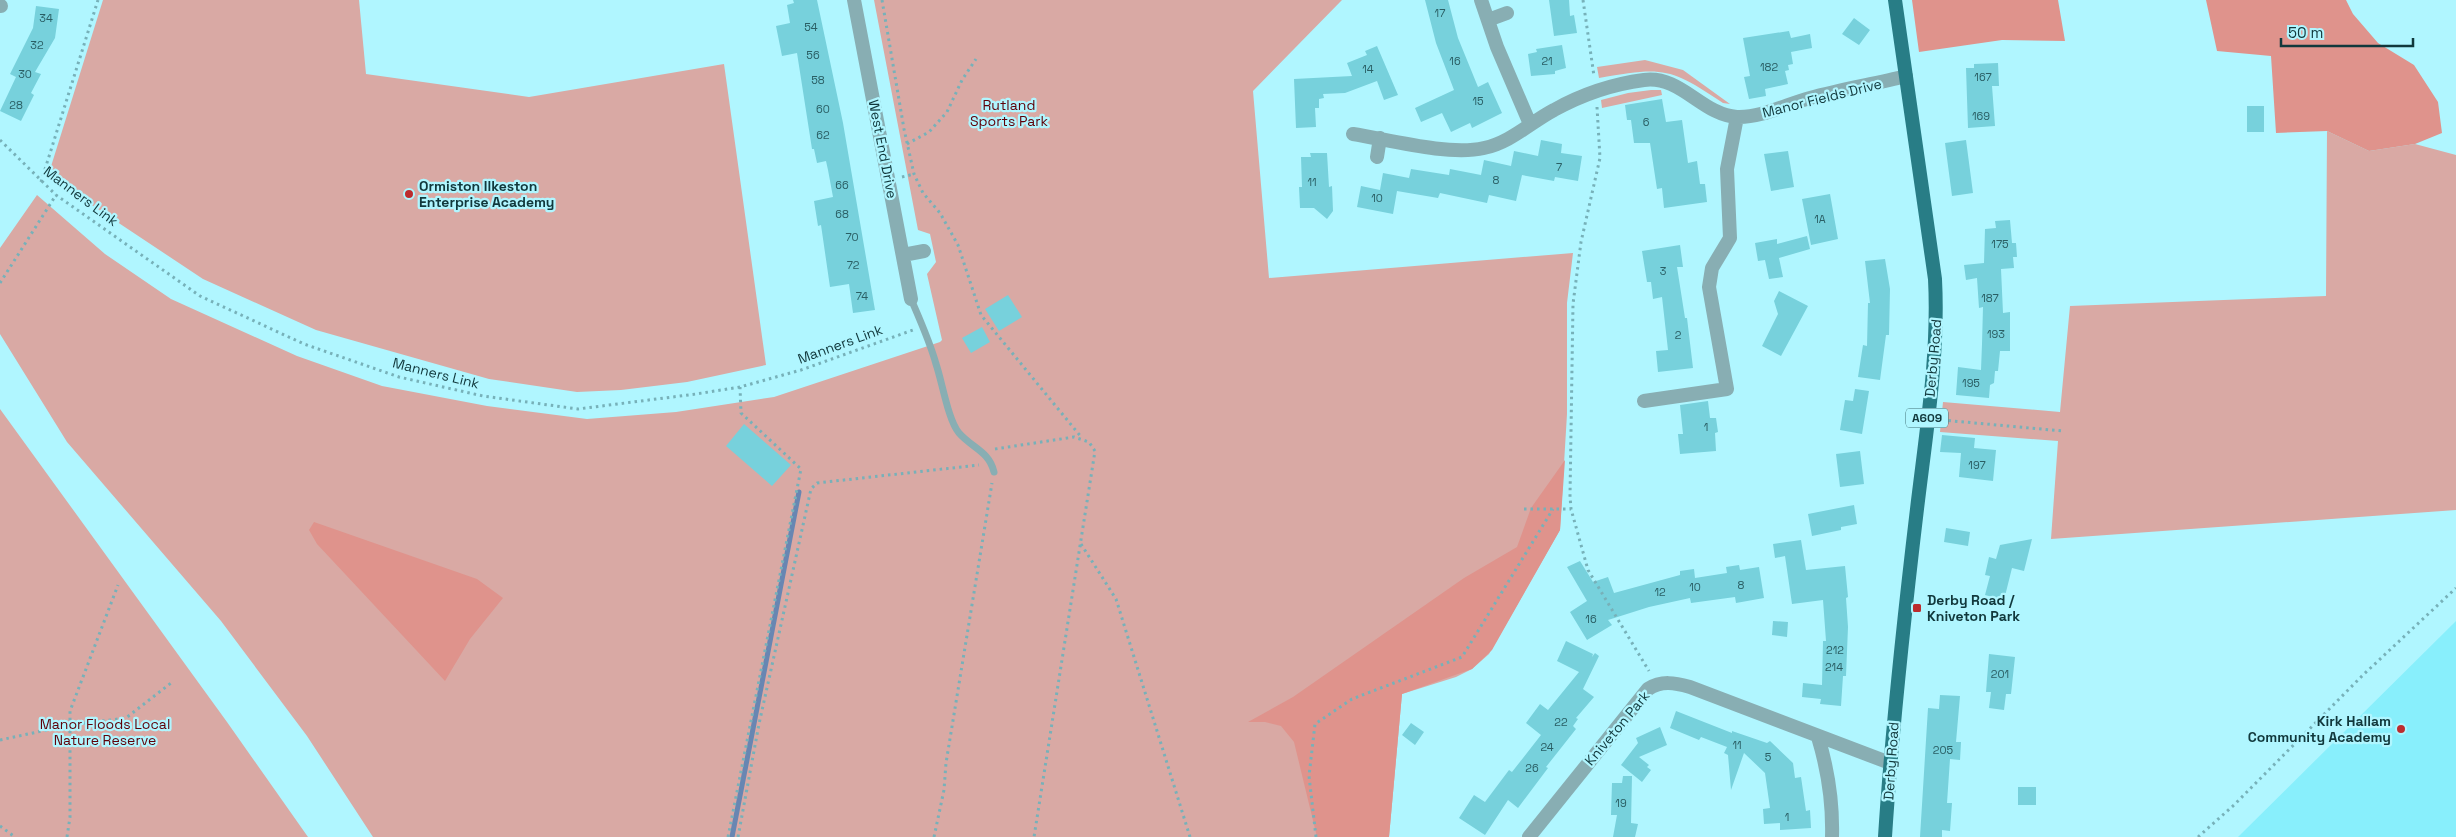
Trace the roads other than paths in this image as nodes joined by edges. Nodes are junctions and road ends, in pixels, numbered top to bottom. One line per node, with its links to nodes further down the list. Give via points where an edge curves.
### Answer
1 (854, 0): 13 (street, West End Drive)
2 (1481, 0): 5 (street)
3 (1895, 0): 6 (main road, Derby Road / A609)
4 (1507, 13): 5 (street)
5 (1488, 20): 8 (street)
6 (1906, 76): 7 (street, Manor Fields Drive); 18 (main road, Derby Road / A609, via 1937,312)
7 (1737, 117): 8 (street, via 1719,112 1665,81 1645,80 1597,92); 15 (street, via 1727,169 1730,238 1712,268 1709,287 1727,389)
8 (1530, 124): 10 (street, via 1499,143 1476,150 1455,150)
9 (1353, 134): 10 (street)
10 (1380, 138): 11 (street)
11 (1377, 158)
12 (924, 251): 13 (street)
13 (904, 255): 14 (street, West End Drive)
14 (912, 299): 16 (lane, via 959,433 982,450 992,463)
15 (1644, 401)
16 (994, 472)
17 (1818, 736): 18 (street, Kniveton Park); 19 (street, Kniveton Park, via 1690,687 1670,682 1657,684 1648,689); 20 (street, via 1827,768)
18 (1890, 762): 21 (main road, Derby Road / A609)
19 (1529, 837)
20 (1832, 837)
21 (1885, 837)

